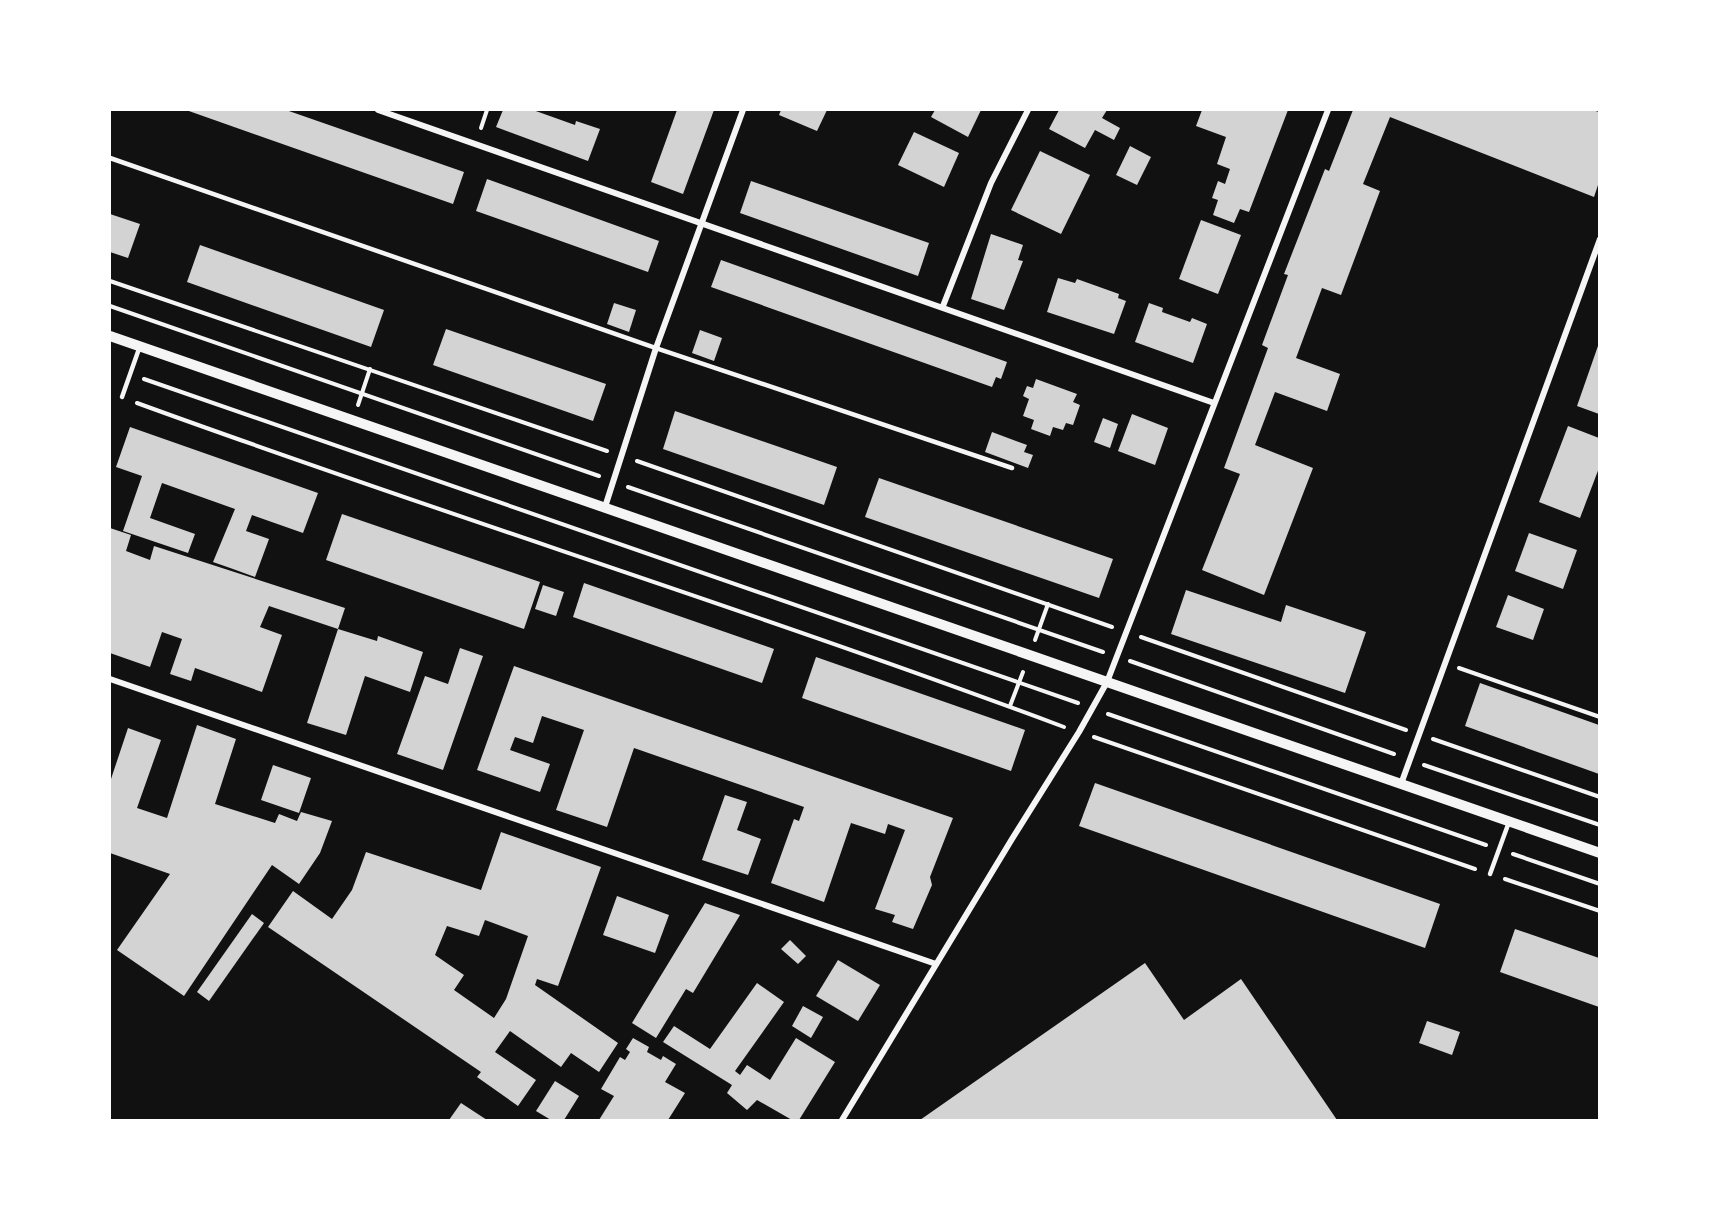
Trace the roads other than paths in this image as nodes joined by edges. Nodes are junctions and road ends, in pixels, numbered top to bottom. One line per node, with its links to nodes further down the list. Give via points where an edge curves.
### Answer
1 (378, 110): 6 (street)
2 (743, 110): 6 (street)
3 (1028, 110): 8 (street, via 991,183)
4 (1328, 110): 13 (street)
5 (110, 158): 11 (lane)
6 (703, 222): 8 (street); 11 (street)
7 (1599, 238): 18 (street)
8 (943, 306): 13 (street)
9 (110, 336): 10 (street)
10 (140, 346): 12 (lane); 15 (street)
11 (656, 348): 14 (lane); 15 (street)
12 (122, 397)
13 (1214, 403): 17 (street)
14 (1012, 468)
15 (605, 507): 17 (street)
16 (110, 679): 22 (street)
17 (1107, 682): 18 (street); 22 (street)
18 (1401, 785): 19 (street)
19 (1509, 822): 20 (street); 21 (lane)
20 (1599, 853)
21 (1490, 874)
22 (936, 964): 23 (street)
23 (842, 1120)

